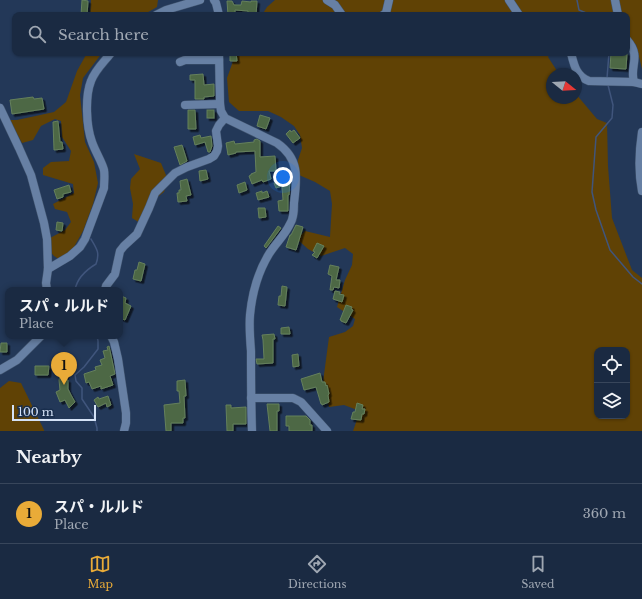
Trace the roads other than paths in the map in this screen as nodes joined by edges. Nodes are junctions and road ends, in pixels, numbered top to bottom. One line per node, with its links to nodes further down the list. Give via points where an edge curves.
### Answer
1 (200, 0): 7 (street)
2 (214, 0): 8 (street)
3 (327, 0): 9 (street)
4 (389, 0): 10 (street)
5 (509, 0): 11 (street)
6 (615, 0): 12 (street)
7 (162, 12)
8 (218, 12)
9 (340, 12)
10 (386, 12)
11 (517, 12)
12 (617, 12)
13 (630, 44): 18 (street, via 637,55 633,78)
14 (108, 56): 25 (street, via 91,81 87,116 92,142 104,169 104,188 80,247 70,256)
15 (219, 56): 17 (street); 20 (street)
16 (572, 56): 18 (street, via 577,73 584,79)
17 (180, 62)
18 (638, 83)
19 (185, 104): 20 (street)
20 (220, 104): 22 (street)
21 (0, 108): 25 (street, via 31,175 47,239)
22 (225, 118): 27 (street, via 216,131 218,146 214,156 175,173 155,193 137,234 120,251 115,274); 31 (street, via 284,148 294,162 296,174 291,224 269,254 260,272 253,296 250,315)
23 (642, 132): 24 (street, via 639,177)
24 (642, 191)
25 (48, 268): 26 (street)
26 (47, 287)
27 (106, 287)
28 (38, 339): 30 (street, via 17,360)
29 (112, 339): 32 (street, via 126,413)
30 (0, 370)
31 (251, 398): 33 (street); 34 (street, via 293,398 301,402)
32 (124, 431)
33 (252, 431)
34 (327, 431)

